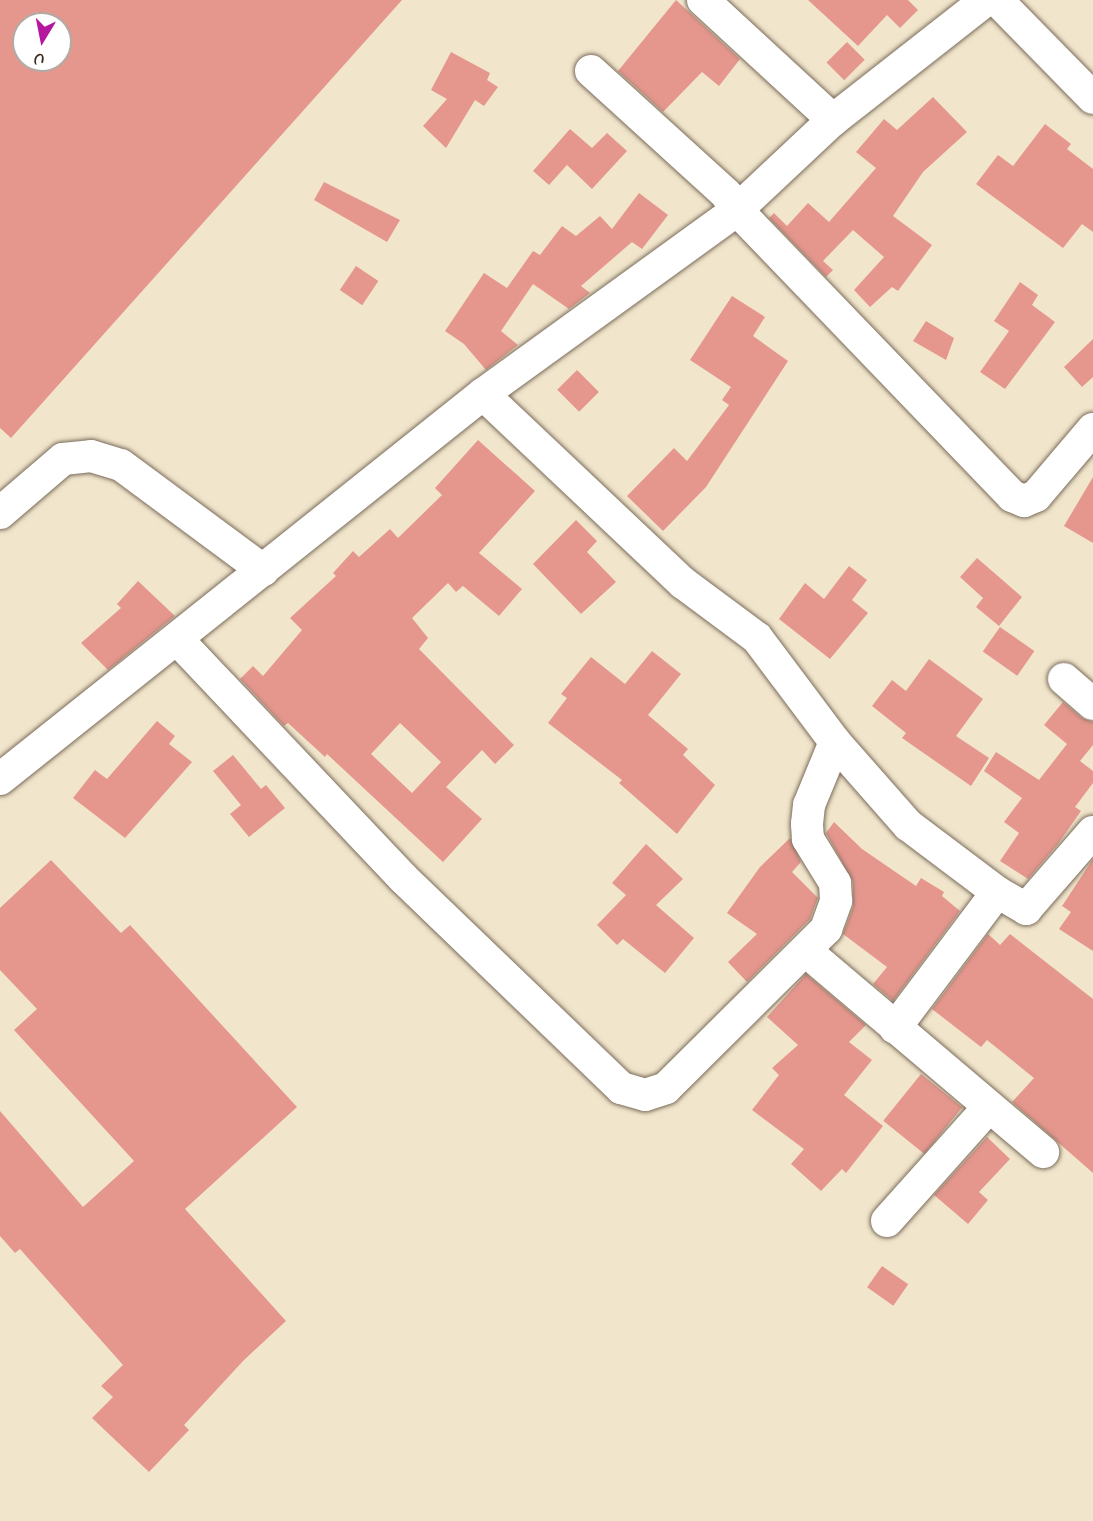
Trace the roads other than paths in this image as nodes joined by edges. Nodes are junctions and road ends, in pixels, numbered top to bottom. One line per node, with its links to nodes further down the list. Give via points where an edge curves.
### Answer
1 (703, 0): 6 (street)
2 (986, 0): 6 (street)
3 (997, 0): 5 (street)
4 (591, 71): 7 (street, via 659,129 726,194)
5 (1093, 98)
6 (833, 120): 7 (street)
7 (737, 210): 8 (street); 9 (street, via 1012,496 1024,501 1036,496)
8 (483, 394): 11 (street); 15 (street, via 683,583 757,638)
9 (1093, 429)
10 (0, 513): 11 (street, via 63,459 91,456 121,465)
11 (263, 570): 12 (street)
12 (177, 639): 16 (street); 19 (street, via 403,878 621,1088 645,1095 666,1088)
13 (1064, 679): 14 (street)
14 (1093, 704)
15 (835, 742): 18 (street, via 908,825); 19 (street, via 809,805 807,824 808,839 835,883 836,901 826,929)
16 (0, 779)
17 (1093, 832): 18 (street, via 1026,909)
18 (998, 892): 20 (street)
19 (806, 951): 20 (street)
20 (895, 1028): 21 (street)
21 (989, 1107): 22 (street); 23 (street)
22 (1043, 1152)
23 (887, 1221)

